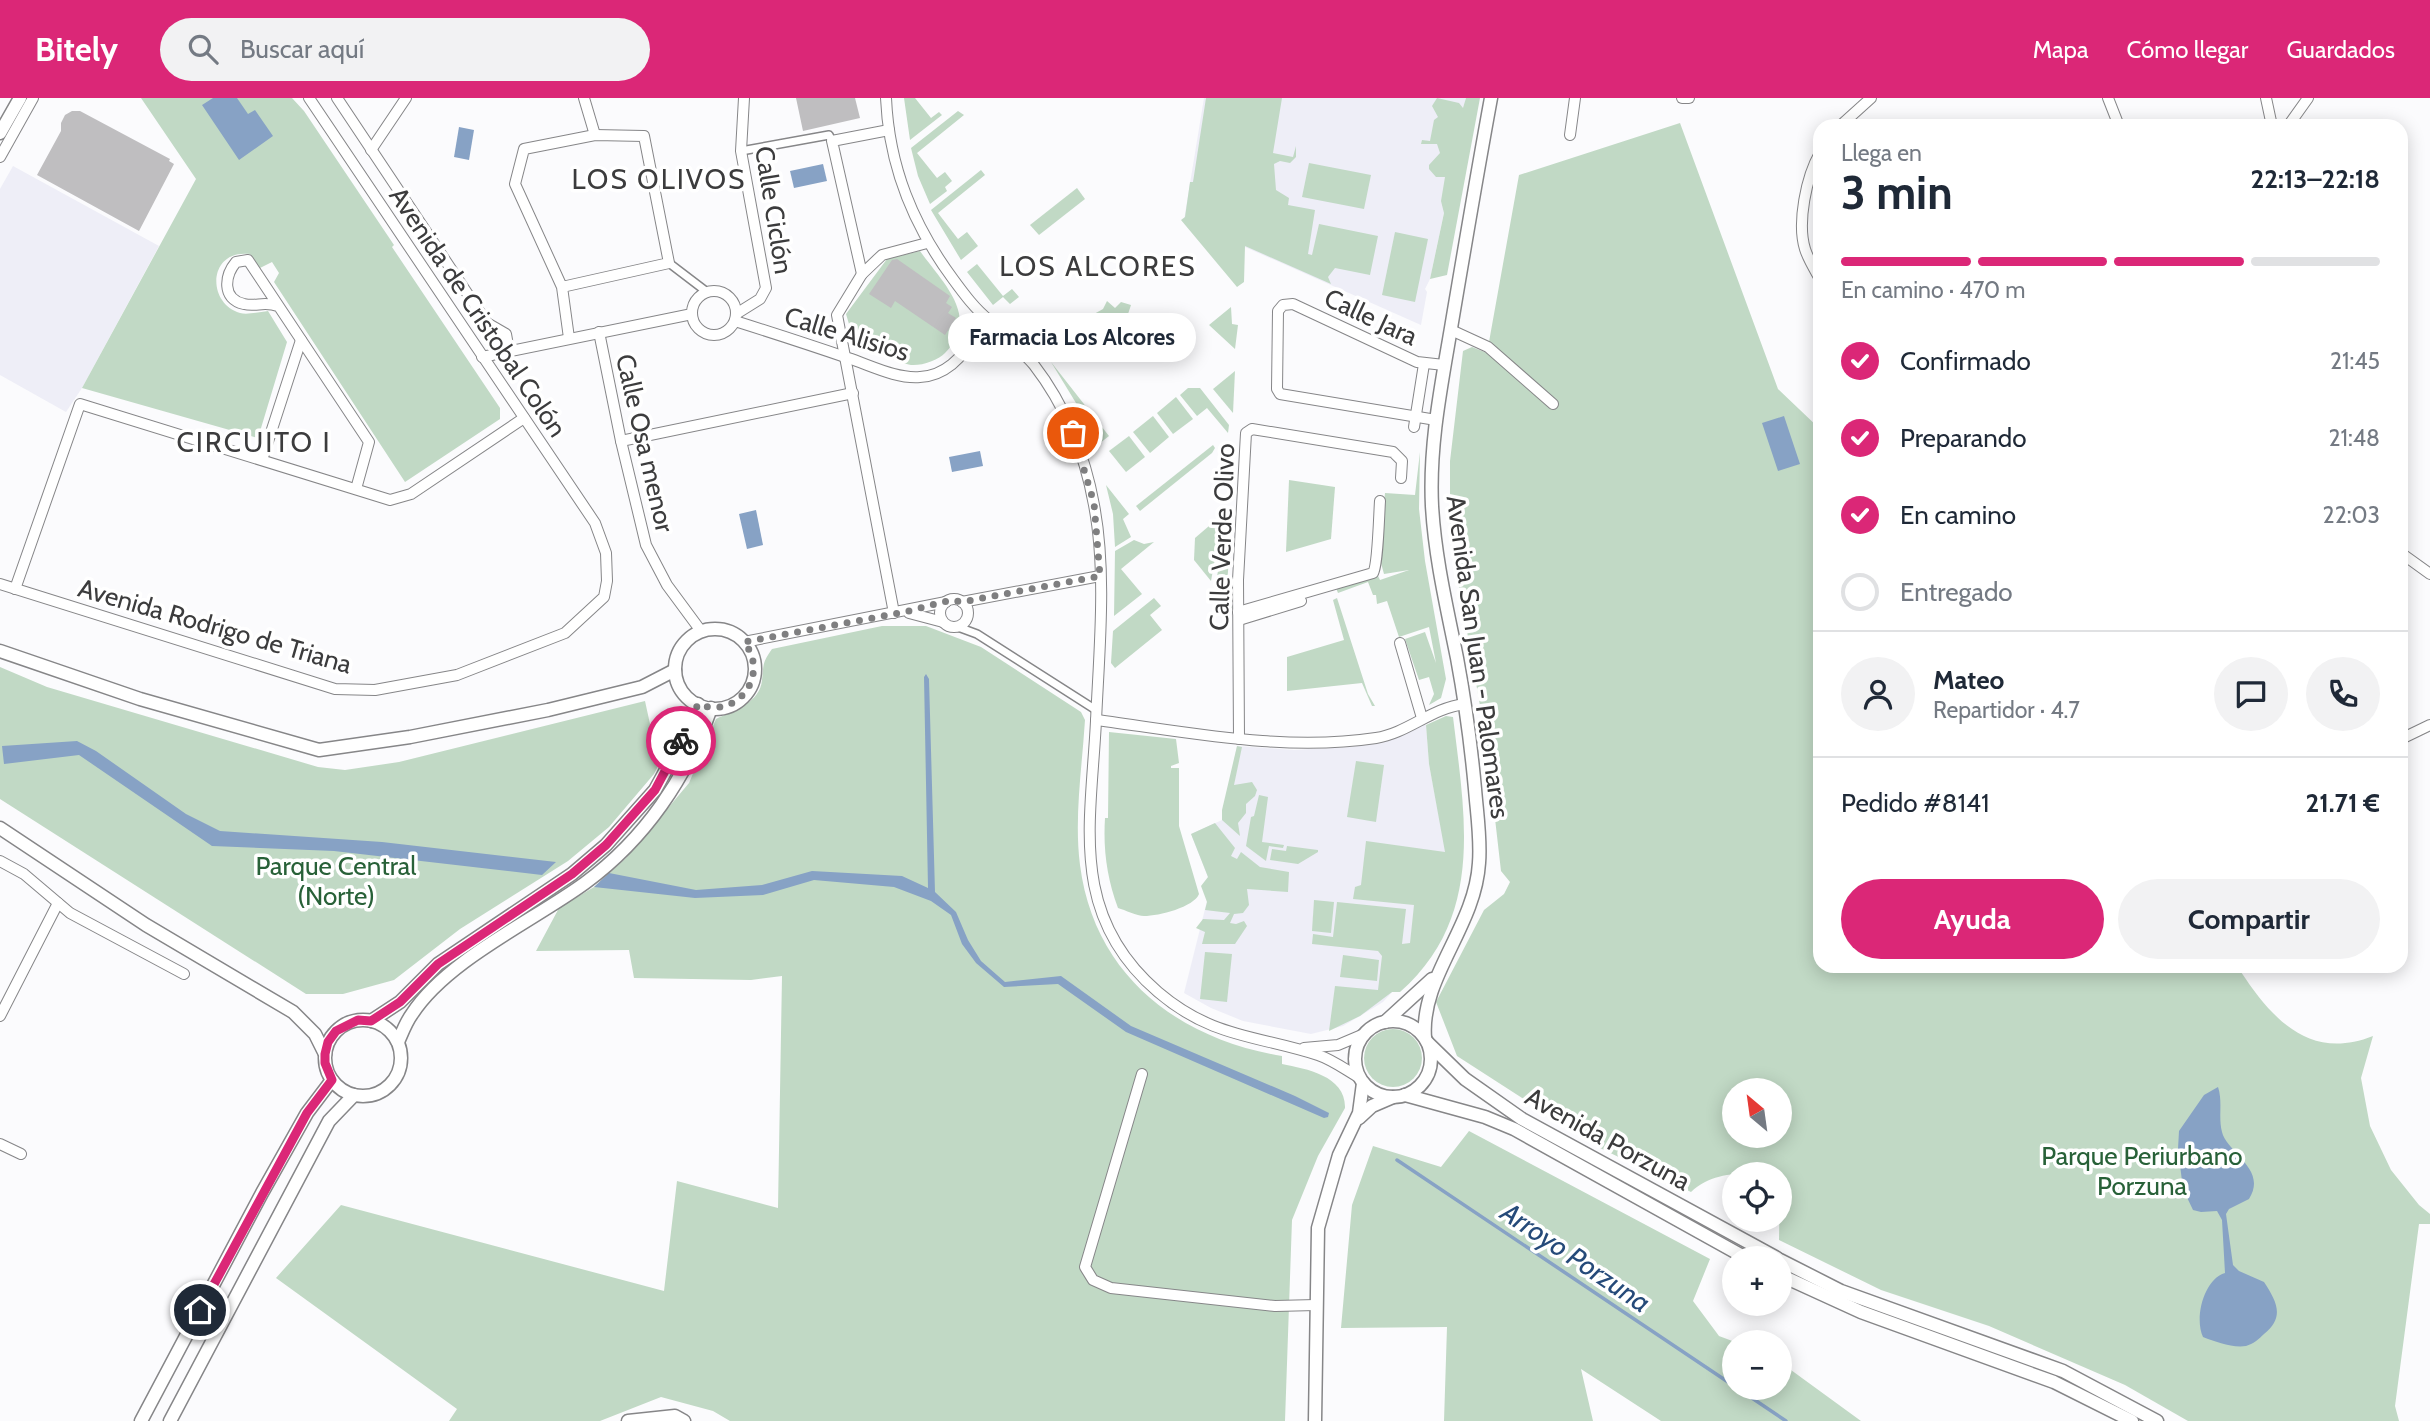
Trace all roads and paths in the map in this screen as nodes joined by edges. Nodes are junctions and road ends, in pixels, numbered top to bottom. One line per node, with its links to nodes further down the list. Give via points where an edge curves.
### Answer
1 (20, 98): 22 (street)
2 (33, 98): 28 (street)
3 (309, 98): 49 (street, Avenida de Cristobal Colón)
4 (337, 98): 26 (street)
5 (405, 98): 26 (street)
6 (583, 98): 23 (street)
7 (744, 98): 27 (street, Calle Ciclón)
8 (886, 98): 21 (street)
9 (1491, 98): 41 (street, Avenida San Juan - Palomares)
10 (1576, 98): 24 (street)
11 (1682, 98): 12 (street)
12 (1689, 98)
13 (1871, 98): 17 (street)
14 (2108, 98): 18 (street)
15 (2266, 98): 19 (street)
16 (2308, 98): 20 (street)
17 (1848, 119)
18 (2116, 119)
19 (2270, 119)
20 (2293, 119)
21 (889, 130): 25 (street); 30 (street, via 908,204)
22 (0, 133)
23 (595, 135): 31 (street, via 644,136); 34 (street, via 523,149 515,184)
24 (1570, 135)
25 (832, 141): 27 (street, via 830,135); 33 (street)
26 (371, 150): 47 (street, via 487,323 506,334)
27 (740, 151): 39 (street, Calle Ciclón, via 766,288 760,299)
28 (0, 157)
29 (1813, 166): 32 (street, via 1803,201 1804,248)
30 (927, 243): 33 (street, via 882,255); 36 (street)
31 (669, 263): 34 (street); 35 (street)
32 (1813, 265)
33 (862, 274): 48 (street, via 836,315)
34 (562, 287): 44 (street)
35 (707, 292): 38 (street, via 696,300); 39 (street, via 728,295)
36 (963, 293): 40 (street); 43 (street, via 971,310)
37 (278, 306): 37 (street, via 248,260 236,262 227,272 226,285 237,302 264,301); 45 (street)
38 (692, 314): 39 (street, via 696,327 707,334 721,334); 42 (street)
39 (736, 317): 48 (street, Calle Alisios)
40 (993, 324): 43 (street, via 977,322); 46 (street, via 997,338); 50 (street)
41 (1451, 330): 52 (street, Avenida San Juan - Palomares); 54 (street, via 1488,347)
42 (599, 332): 44 (street); 58 (street, Calle Osa menor)
43 (971, 332): 46 (street, via 978,345); 48 (street, Calle Alisios, via 960,356 930,376 904,376)
44 (569, 338): 47 (street)
45 (301, 340): 59 (street); 61 (street, via 369,442)
46 (989, 346): 50 (street, via 1006,346)
47 (509, 351): 49 (street)
48 (843, 356): 53 (street)
49 (482, 357): 55 (street, Avenida de Cristobal Colón)
50 (1028, 359): 66 (street, via 1063,412 1082,459 1098,524)
51 (1424, 364): 52 (street, Calle Jara); 57 (street); 57 (street, Calle Jara, via 1293,304 1283,305 1277,314 1280,394)
52 (1444, 365): 56 (street, Avenida San Juan - Palomares)
53 (853, 393): 58 (street); 73 (street)
54 (1553, 404)
55 (524, 418): 61 (street, via 411,494 390,500); 63 (street, Avenida de Cristobal Colón, via 595,523)
56 (1436, 420): 57 (street); 83 (street, Avenida San Juan - Palomares, via 1434,529)
57 (1415, 422)
58 (621, 441): 77 (street, Calle Osa menor, via 646,545 667,586)
59 (262, 460): 61 (street); 68 (street, via 80,404)
60 (1401, 478): 74 (street, Calle Verde Olivo, via 1402,461 1393,452 1248,430)
61 (356, 489)
62 (1380, 501): 74 (street, via 1373,573)
63 (606, 552): 68 (street, Avenida Rodrigo de Triana, via 604,597 565,633 457,675 375,690 335,689)
64 (2408, 558): 65 (street)
65 (2430, 574)
66 (1100, 576): 71 (street); 85 (street)
67 (0, 584): 68 (street, Avenida Rodrigo de Triana)
68 (15, 589)
69 (1329, 593): 74 (street)
70 (946, 602): 71 (street); 72 (street); 75 (street, via 940,612)
71 (962, 602): 76 (street, via 968,613)
72 (905, 612): 73 (street); 75 (street)
73 (894, 613): 78 (street)
74 (1238, 616): 89 (street, Calle Verde Olivo)
75 (943, 622): 76 (street)
76 (958, 627): 85 (street, via 977,634)
77 (701, 631): 78 (street, via 730,631); 81 (street, via 680,649)
78 (744, 642): 84 (street, via 754,662 748,690 729,706)
79 (1400, 643): 86 (street)
80 (0, 651): 81 (street, via 141,699 319,750 548,710 642,687)
81 (675, 670): 82 (street, via 680,688)
82 (698, 704): 84 (street); 96 (street, via 655,790 606,845 572,874 438,964 400,1002)
83 (1465, 704): 86 (street, via 1444,707); 93 (street, Avenida San Juan - Palomares, via 1479,863 1474,897)
84 (711, 708): 100 (street, via 667,800 619,854 586,882 462,965 412,1013)
85 (1096, 715): 89 (street); 101 (street, via 1089,857 1102,911 1118,944 1141,975 1189,1014 1241,1037)
86 (1422, 718): 89 (street, via 1379,738 1323,744)
87 (2430, 725): 88 (street)
88 (2408, 736)
89 (1239, 738)
90 (0, 828): 102 (street, via 145,925 293,1012 315,1034)
91 (0, 861): 92 (street, via 24,874)
92 (58, 903): 94 (street); 95 (street)
93 (1442, 968): 97 (street); 99 (street, Avenida San Juan - Palomares, via 1426,1004)
94 (184, 974)
95 (0, 1016)
96 (371, 1021): 100 (street); 102 (street, via 358,1020 336,1031)
97 (1385, 1022): 98 (street); 99 (street, via 1407,1024)
98 (1364, 1034): 101 (street, via 1327,1047); 105 (street, via 1355,1055)
99 (1426, 1040): 107 (street, via 1431,1060 1426,1078); 112 (street, Avenida Porzuna, via 1465,1079 1514,1114)
100 (397, 1042): 106 (street, via 400,1066 388,1086 366,1096)
101 (1290, 1047): 105 (street, via 1327,1059)
102 (325, 1054): 104 (street)
103 (1142, 1074): 115 (street, via 1085,1267 1093,1280 1111,1288 1275,1306)
104 (332, 1080): 106 (street); 116 (street, via 307,1113 262,1193)
105 (1362, 1080): 107 (street, via 1372,1090); 108 (street, via 1359,1113)
106 (354, 1095): 117 (street, via 329,1121)
107 (1399, 1096): 108 (street, via 1372,1106); 111 (street, Avenida Porzuna, via 1475,1114 1514,1129)
108 (1352, 1127): 115 (street, via 1318,1228)
109 (0, 1144): 110 (street)
110 (21, 1154)
111 (1724, 1246)
112 (1754, 1246)
113 (1792, 1266): 122 (street, Avenida Porzuna, via 1840,1291 2063,1371)
114 (1792, 1280): 121 (street, via 1861,1312 2054,1382)
115 (1316, 1305): 120 (street)
116 (141, 1421)
117 (170, 1421)
118 (628, 1421): 119 (street, via 675,1416)
119 (684, 1421)
120 (1314, 1421)
121 (2132, 1421)
122 (2157, 1421)

